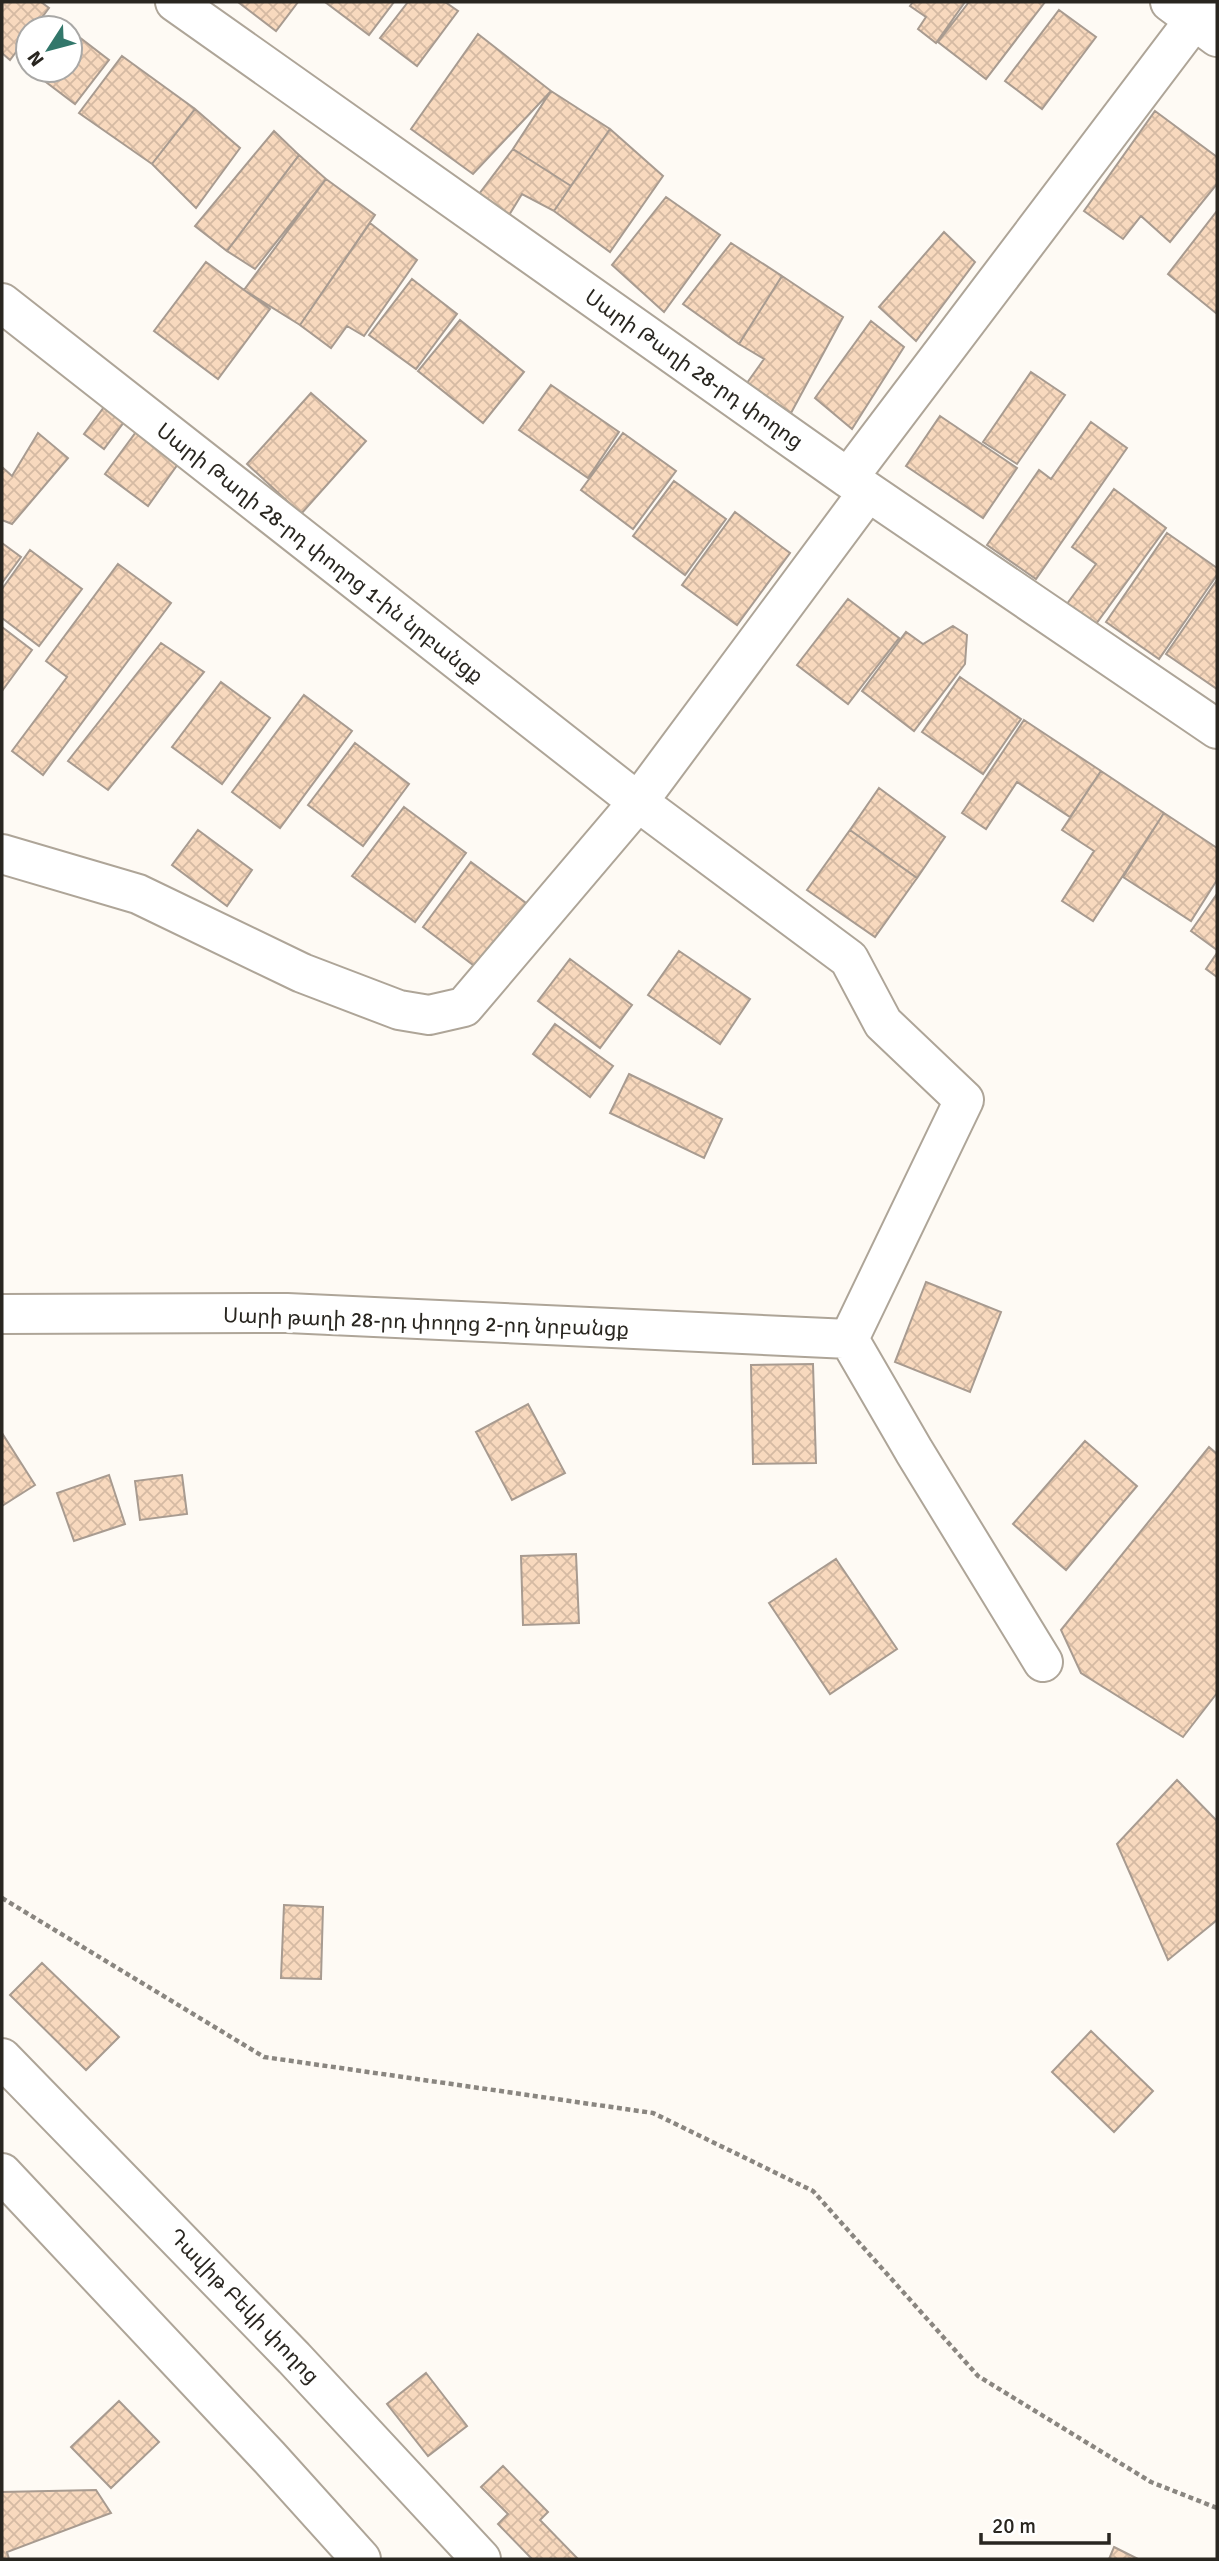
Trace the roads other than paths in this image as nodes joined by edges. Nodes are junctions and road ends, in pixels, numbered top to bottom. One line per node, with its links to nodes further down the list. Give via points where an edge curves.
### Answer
1 (175, 2): 4 (street, Սարի Թաղի 28-րդ փողոց)
2 (1197, 15): 4 (street)
3 (2, 303): 6 (street, Սարի Թաղի 28-րդ փողոց 1-ին նրբանցք)
4 (858, 485): 5 (street, Սարի Թաղի 28-րդ փողոց); 6 (street)
5 (1217, 729)
6 (638, 802): 7 (street, via 464,1007 429,1015 399,1010 302,973 138,894); 9 (street, Սարի Թաղի 28-րդ փողոց 1-ին նրբանցք, via 849,960 883,1023 964,1100)
7 (2, 854)
8 (2, 1314): 9 (street, Սարի թաղի 28-րդ փողոց 2-րդ նրբանցք, via 287,1313)
9 (849, 1339): 10 (street)
10 (1043, 1662)
11 (2, 2058): 14 (street, Դավիթ Բեկի փողոց, via 295,2358)
12 (2, 2173): 13 (street)
13 (361, 2559)
14 (481, 2559)

